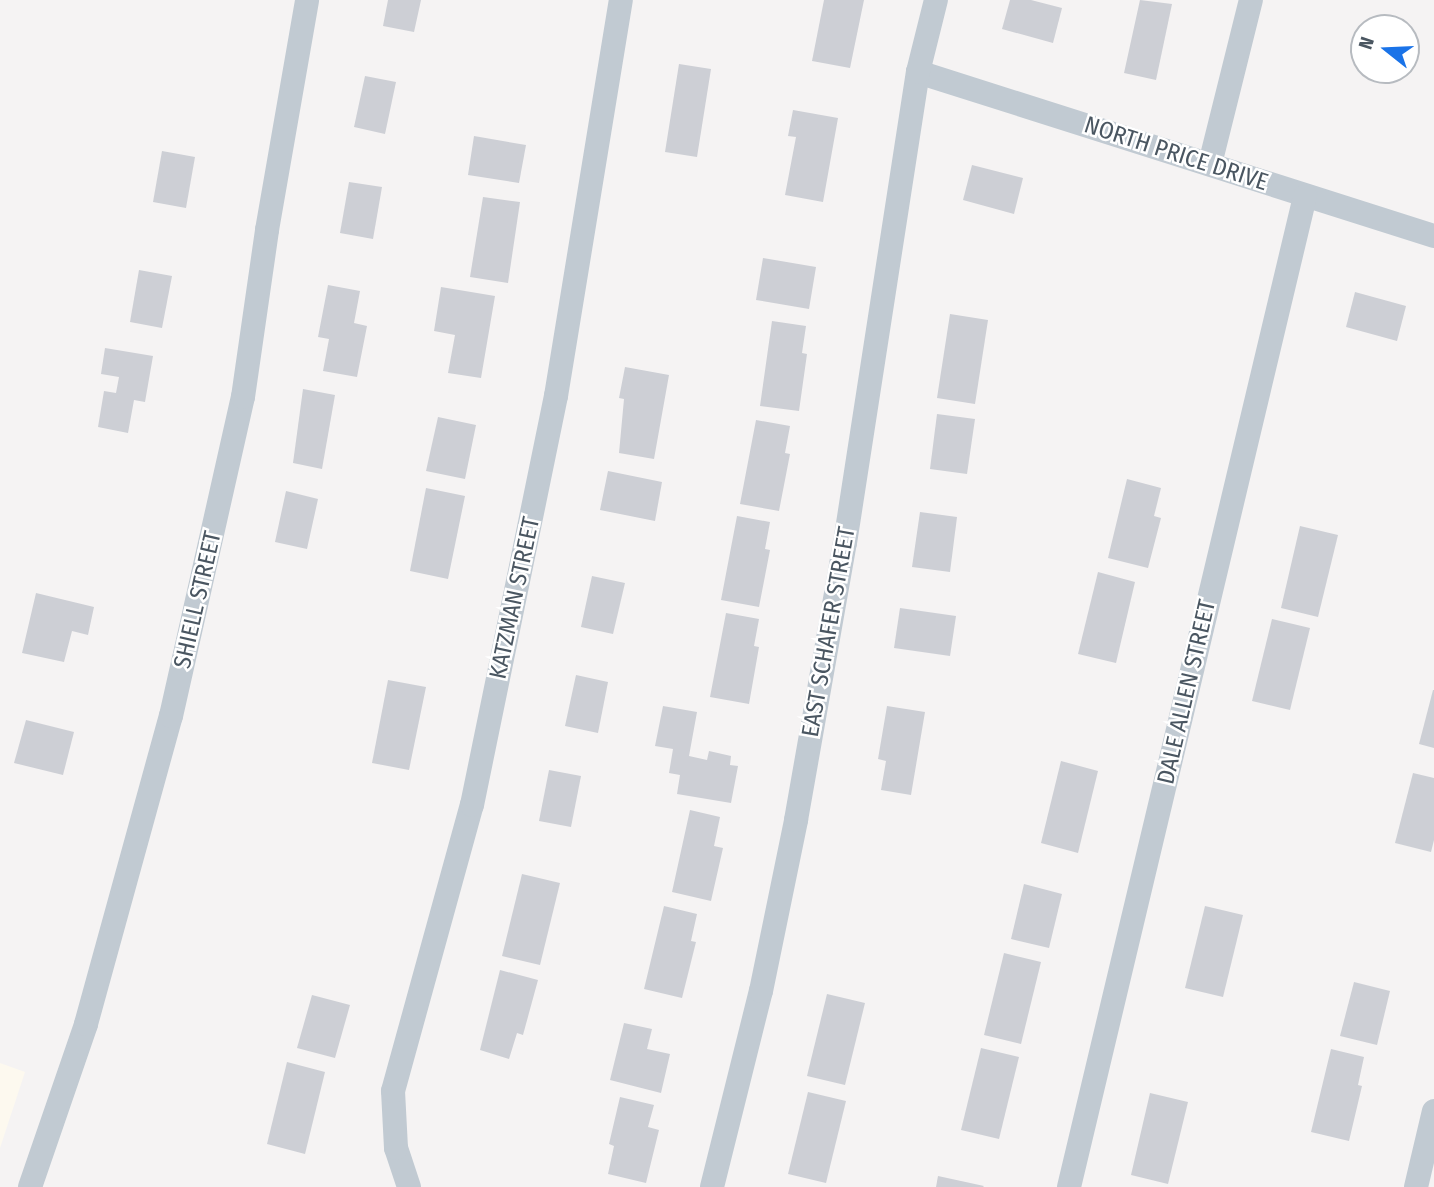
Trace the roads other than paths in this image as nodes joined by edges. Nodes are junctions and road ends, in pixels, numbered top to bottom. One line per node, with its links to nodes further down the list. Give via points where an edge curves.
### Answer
1 (307, 0): 10 (street, SHIELL STREET, via 243,397 172,716 86,1024)
2 (621, 0): 11 (street, KATZMAN STREET, via 555,396 477,779 393,1091 396,1148)
3 (936, 0): 5 (street, EAST SCHAFER STREET)
4 (1251, 0): 6 (street)
5 (918, 72): 6 (street, NORTH PRICE DRIVE); 12 (street, EAST SCHAFER STREET, via 845,543 796,820 761,991)
6 (1210, 164): 7 (street, NORTH PRICE DRIVE)
7 (1305, 196): 8 (street, NORTH PRICE DRIVE); 13 (street, DALE ALLEN STREET)
8 (1434, 236)
9 (1434, 1111): 14 (street)
10 (30, 1187)
11 (409, 1187)
12 (712, 1187)
13 (1069, 1187)
14 (1416, 1187)

